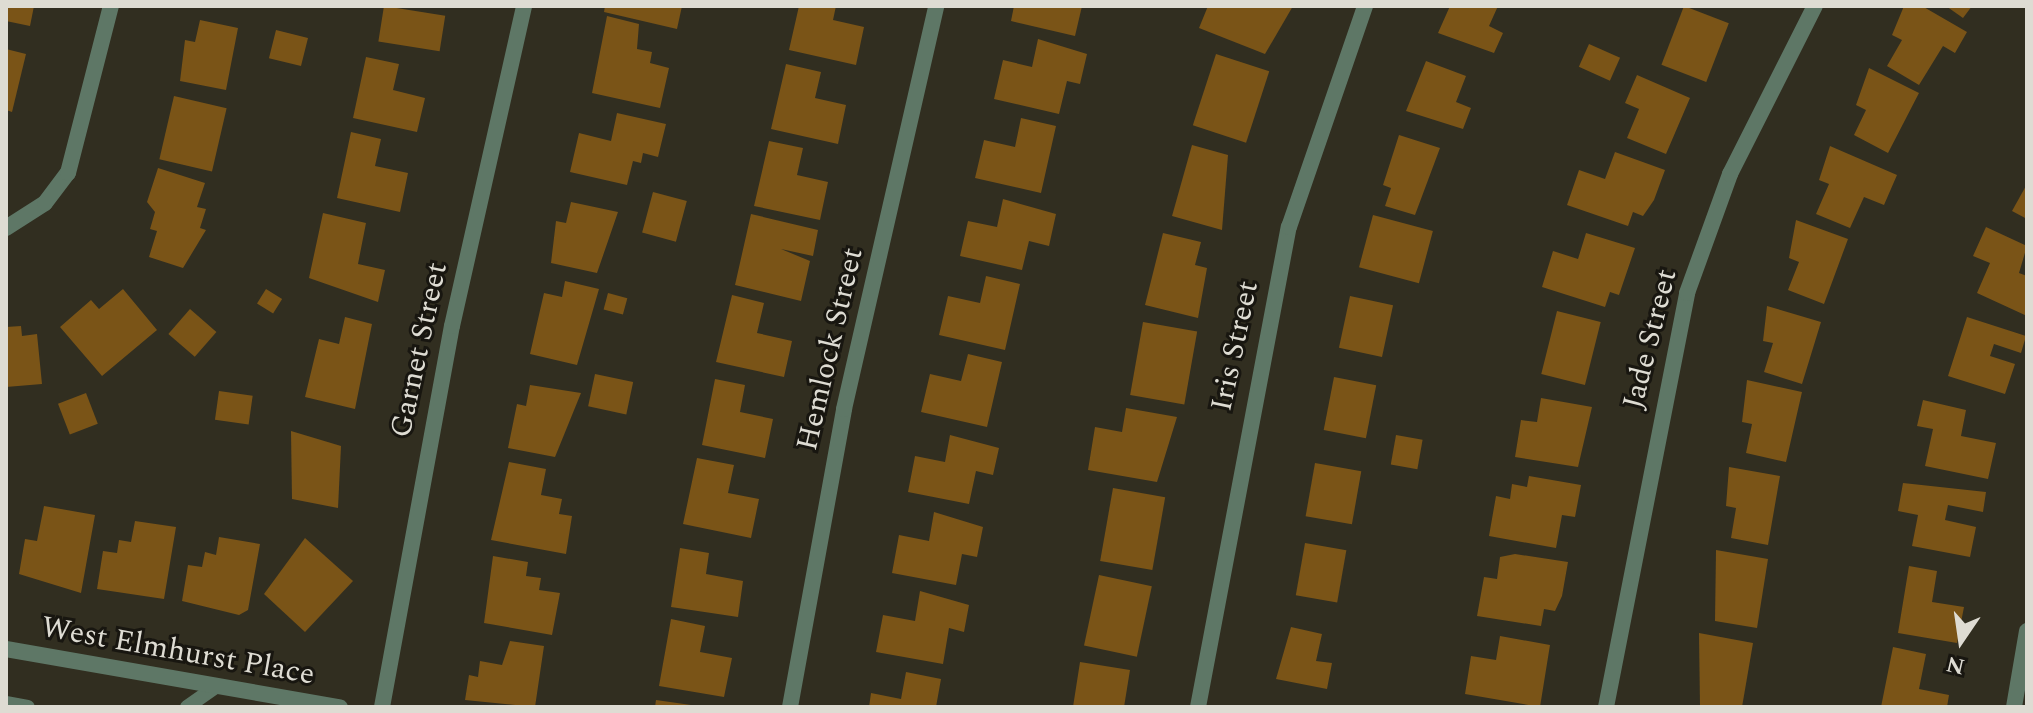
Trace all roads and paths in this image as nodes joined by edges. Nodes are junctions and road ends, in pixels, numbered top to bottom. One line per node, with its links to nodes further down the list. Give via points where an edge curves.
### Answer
1 (111, 6): 6 (street, via 68,173 45,203)
2 (524, 6): 14 (street, Garnet Street, via 452,326)
3 (936, 6): 15 (street, Hemlock Street, via 844,409)
4 (1365, 6): 16 (street, Iris Street, via 1289,227)
5 (1815, 6): 17 (street, Jade Street, via 1730,174 1687,293)
6 (6, 228)
7 (2027, 631): 18 (street)
8 (6, 649): 9 (street, West Elmhurst Place)
9 (217, 686): 12 (lane); 13 (street, West Elmhurst Place)
10 (6, 703): 11 (lane)
11 (28, 707)
12 (187, 707)
13 (340, 707)
14 (382, 707)
15 (790, 707)
16 (1198, 707)
17 (1606, 707)
18 (2014, 707)

